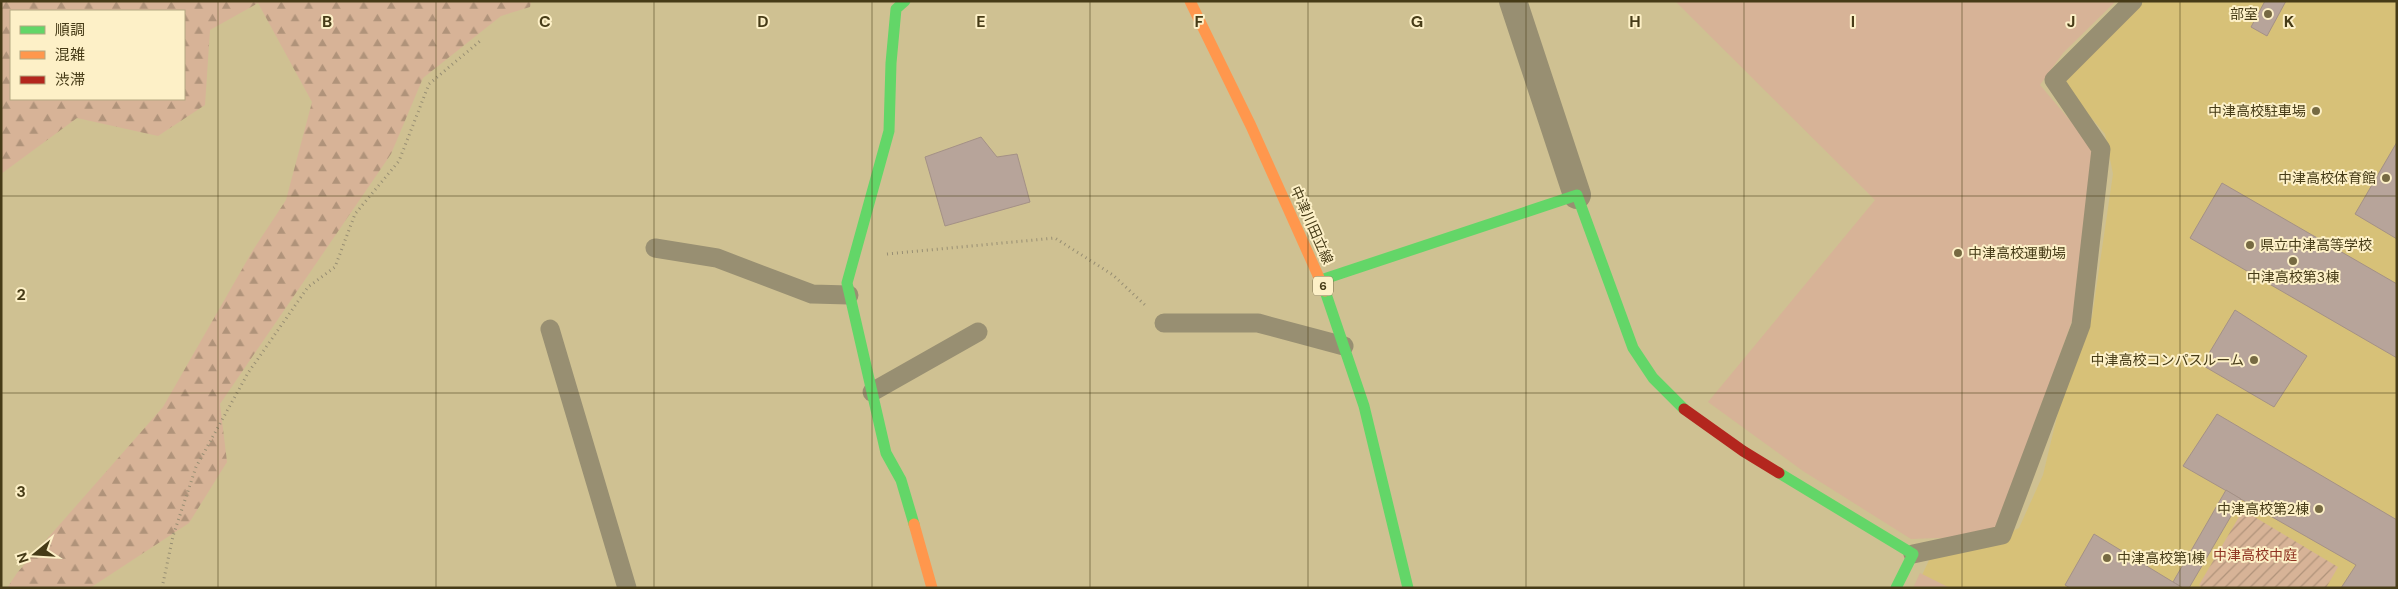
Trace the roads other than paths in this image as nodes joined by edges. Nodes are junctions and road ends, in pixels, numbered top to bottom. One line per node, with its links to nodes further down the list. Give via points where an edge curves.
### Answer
1 (905, 1): 8 (street, via 896,9 889,131 847,283)
2 (1190, 1): 7 (street, 中津川田立線 / 6, via 1252,126)
3 (1514, 1): 5 (street)
4 (2133, 1): 14 (lane, via 2054,80 2101,149 2088,266 2081,325 2002,535)
5 (1577, 195): 7 (street); 14 (street, via 1633,348 1653,378 1682,408 1743,451)
6 (655, 248): 8 (lane, via 717,258 812,294)
7 (1321, 280): 12 (street, 中津川田立線 / 6)
8 (850, 294): 13 (street)
9 (1164, 323): 12 (lane, via 1258,323)
10 (550, 329): 15 (lane)
11 (978, 332): 13 (lane)
12 (1344, 346): 17 (street, 中津川田立線 / 6, via 1364,406)
13 (872, 392): 16 (street, via 886,453 901,480)
14 (1912, 554): 18 (street)
15 (627, 588)
16 (932, 588)
17 (1408, 588)
18 (1896, 588)

